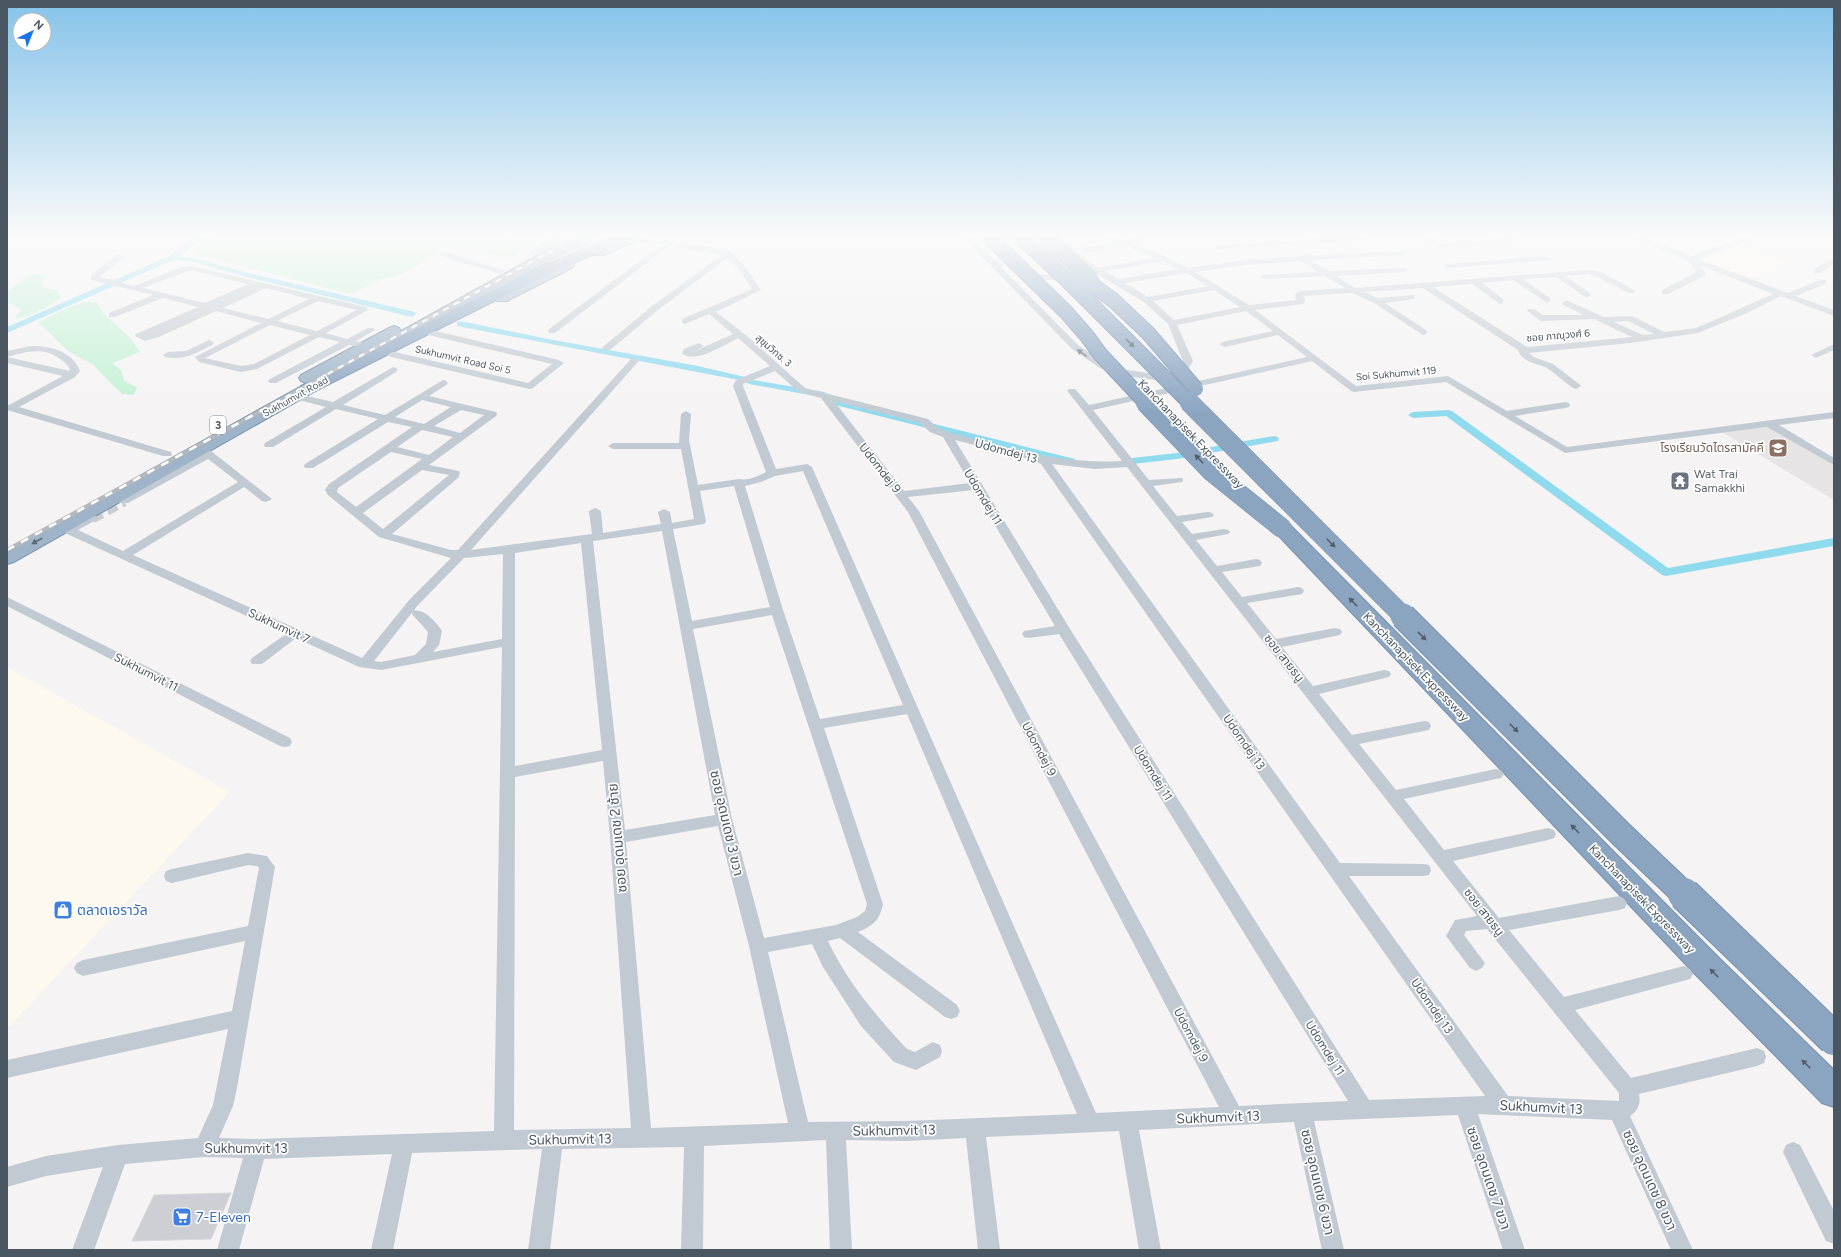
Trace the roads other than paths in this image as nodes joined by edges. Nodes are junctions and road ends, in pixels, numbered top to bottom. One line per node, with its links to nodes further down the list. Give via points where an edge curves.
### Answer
1 (158, 297): 43 (street)
2 (168, 297): 37 (street)
3 (226, 297): 37 (street)
4 (241, 297): 38 (street)
5 (313, 297): 46 (street); 54 (street, via 364,310)
6 (451, 297): 58 (highway, Sukhumvit Road / 3)
7 (473, 297): 78 (highway, Sukhumvit Road / 3)
8 (493, 297): 78 (highway)
9 (502, 297): 52 (highway)
10 (597, 297): 49 (street)
11 (670, 297): 61 (street)
12 (742, 297): 40 (street)
13 (1026, 297): 47 (street, one-way to 13, via 1188,361 1185,368 1178,372 1144,377 1103,366 1075,347)
14 (1037, 297): 65 (highway, via 1073,335)
15 (1051, 297): 65 (highway, bridge, via 1090,339)
16 (1063, 297): 126 (highway, Kanchanapisek Expressway, bridge)
17 (1084, 297): 123 (highway, Kanchanapisek Expressway, one-way to 123, bridge)
18 (1108, 297): 31 (highway, bridge)
19 (1109, 297): 31 (highway, bridge)
20 (1142, 297): 32 (street)
21 (1165, 297): 32 (street)
22 (1231, 297): 39 (street, Soi Sukhumvit 119)
23 (1299, 297): 39 (street, via 1300,302)
24 (1368, 297): 34 (street)
25 (1442, 297): 62 (street, ซอย ภาณุวงศ์ 6)
26 (1494, 297): 35 (street)
27 (1542, 297): 33 (street)
28 (1779, 297): 55 (street, ซอย ภาณุวงศ์ 6, via 1698,330)
29 (1788, 297): 42 (street)
30 (1411, 298): 34 (street)
31 (1113, 300): 123 (highway, bridge, via 1148,333 1178,370 1250,446)
32 (1147, 300): 47 (street)
33 (1547, 300)
34 (1377, 301): 51 (street)
35 (1500, 301)
36 (1566, 303): 44 (street)
37 (205, 306): 38 (street); 38 (street, via 139,336 150,337)
38 (216, 308): 46 (street)
39 (1249, 308): 47 (street); 50 (street, Soi Sukhumvit 119)
40 (710, 311): 45 (street); 53 (street, สุขุมวิทซ. 3)
41 (1531, 311): 44 (street, via 1544,320)
42 (1834, 313)
43 (112, 315)
44 (1599, 318): 55 (street, via 1625,317); 56 (street)
45 (684, 321)
46 (262, 322): 54 (street); 54 (street, via 200,357 202,360 241,369 249,368); 66 (street, via 186,354 176,357)
47 (1174, 326)
48 (371, 330): 58 (street)
49 (552, 331)
50 (1280, 332): 57 (street); 68 (street, Soi Sukhumvit 119)
51 (1423, 332)
52 (431, 333): 64 (highway); 64 (street, Sukhumvit Road Soi 5, via 559,362 530,386)
53 (739, 334): 59 (street, via 697,354 687,353); 71 (street, สุขุมวิทซ. 3)
54 (313, 335): 58 (street)
55 (1662, 335): 56 (street, ซอย ภาณุวงศ์ 6)
56 (1642, 338): 62 (street, ซอย ภาณุวงศ์ 6)
57 (1225, 344)
58 (354, 346): 74 (street); 86 (highway, Sukhumvit Road / 3)
59 (699, 346)
60 (1834, 347): 67 (street)
61 (607, 348)
62 (1523, 350): 76 (street, via 1529,358 1550,366)
63 (7, 354): 73 (street, via 38,348 58,351 73,365 75,371)
64 (391, 354): 78 (highway)
65 (1100, 354): 126 (highway, one-way to 65, bridge, via 1212,472)
66 (168, 355)
67 (1816, 355)
68 (1314, 358): 85 (street); 88 (street, Soi Sukhumvit 119, via 1354,389 1448,379)
69 (7, 360): 73 (street)
70 (634, 361): 133 (street)
71 (777, 367): 80 (street, สุขุมวิทซ. 3, via 802,389); 107 (street, via 744,379 738,386)
72 (393, 370): 82 (street)
73 (72, 375): 84 (street)
74 (274, 381)
75 (443, 383): 79 (street)
76 (1576, 386)
77 (1072, 391): 85 (street, ซอย สายธนู)
78 (299, 393): 82 (street); 86 (highway, Sukhumvit Road / 3)
79 (420, 397): 83 (street); 90 (street)
80 (827, 399): 93 (street, สุขุมวิทซ. 3); 114 (street, Udomdej 9)
81 (1565, 405): 88 (street)
82 (335, 406): 90 (street); 95 (street)
83 (460, 406): 92 (street); 94 (street, via 492,414)
84 (8, 409): 100 (street)
85 (1086, 409): 104 (street, ซอย สายธนู)
86 (258, 410): 99 (highway, Sukhumvit Road / 3); 100 (highway, Sukhumvit Road / 3)
87 (686, 414): 97 (street)
88 (1506, 414): 91 (street, Soi Sukhumvit 119, via 1565,450)
89 (1834, 415): 91 (street)
90 (387, 417): 92 (street); 105 (street)
91 (1768, 423): 103 (street)
92 (424, 427): 94 (street); 98 (street)
93 (936, 429): 102 (street, Udomdej 13); 112 (street, Udomdej 11)
94 (461, 436): 101 (street)
95 (269, 445)
96 (613, 446): 97 (street)
97 (685, 446): 113 (street)
98 (389, 448): 101 (street); 118 (street, via 330,490)
99 (204, 451): 110 (street); 116 (street); 125 (highway, Sukhumvit Road / 3)
100 (167, 454): 131 (highway, Sukhumvit Road / 3)
101 (430, 458): 106 (street)
102 (1042, 460): 104 (street, via 1095,466); 168 (street, Udomdej 13)
103 (1833, 460)
104 (1131, 464): 111 (street, ซอย สายธนู)
105 (309, 466)
106 (420, 466): 118 (street); 128 (street, via 455,473)
107 (772, 473): 109 (street, via 756,480); 155 (street, via 807,467)
108 (1178, 480): 111 (street)
109 (739, 482): 113 (street); 141 (street)
110 (244, 483): 115 (street); 134 (street)
111 (1147, 484): 122 (street, ซอย สายธนู)
112 (976, 486): 114 (street); 144 (street, Udomdej 11)
113 (694, 489): 124 (street, via 700,522)
114 (901, 495): 194 (street, Udomdej 9, via 921,525)
115 (266, 499)
116 (124, 501)
117 (595, 511): 130 (street, ซอย อุดมเดช 2 ซ้าย)
118 (356, 512): 128 (street)
119 (664, 512): 124 (street, ซอย อุดมเดช 3 ขวา)
120 (1208, 514): 122 (street)
121 (92, 518): 125 (street)
122 (1175, 520): 129 (street, ซอย สายธนู)
123 (1311, 523): 183 (highway, Kanchanapisek Expressway, one-way to 183, bridge, via 1622,835)
124 (666, 528): 130 (street); 143 (street, ซอย อุดมเดช 3 ขวา)
125 (65, 529): 134 (street, Sukhumvit 7); 135 (highway, Sukhumvit Road / 3, one-way to 135)
126 (1283, 529): 188 (highway, Kanchanapisek Expressway, one-way to 126, via 1707,966)
127 (1224, 532): 129 (street)
128 (383, 535): 133 (street, via 450,554)
129 (1190, 538): 137 (street, ซอย สายธนู)
130 (593, 539): 132 (street); 160 (street, ซอย อุดมเดช 2 ซ้าย)
131 (7, 541)
132 (509, 550): 133 (street); 148 (street)
133 (461, 554): 152 (street, via 414,602)
134 (124, 555): 146 (street, Sukhumvit 7)
135 (7, 558)
136 (1256, 563): 137 (street)
137 (1214, 570): 140 (street, ซอย สายธนู)
138 (1298, 591): 140 (street)
139 (7, 601): 159 (street, Sukhumvit 11)
140 (1239, 602): 149 (street, ซอย สายธนู)
141 (777, 610): 143 (street); 156 (street)
142 (418, 614): 150 (street, via 435,632 432,645)
143 (686, 626): 164 (street, ซอย อุดมเดช 3 ขวา)
144 (1063, 629): 147 (street); 191 (street, Udomdej 11)
145 (1336, 632): 149 (street)
146 (295, 633): 151 (street); 152 (street, Sukhumvit 7)
147 (1029, 634)
148 (508, 642): 150 (street, Sukhumvit 7); 161 (street)
149 (1273, 644): 154 (street, ซอย สายธนู)
150 (419, 659): 152 (street, Sukhumvit 7, via 381,666)
151 (257, 661)
152 (364, 664)
153 (1384, 674): 154 (street)
154 (1310, 690): 158 (street, ซอย สายธนู)
155 (912, 708): 156 (street); 196 (street)
156 (815, 725): 173 (street, via 875,904 871,915 864,921)
157 (1424, 726): 158 (street)
158 (1349, 741): 163 (street, ซอย สายธนู)
159 (285, 742)
160 (610, 754): 161 (street); 166 (street, ซอย อุดมเดช 2 ซ้าย)
161 (507, 773): 202 (street)
162 (1496, 774): 163 (street)
163 (1393, 796): 167 (street, ซอย สายธนู)
164 (724, 819): 166 (street); 176 (street, ซอย อุดมเดช 3 ขวา)
165 (1548, 834): 167 (street)
166 (618, 836): 200 (street, ซอย อุดมเดช 2 ซ้าย)
167 (1441, 857): 172 (street, ซอย สายธนู)
168 (1335, 870): 169 (street); 190 (street, Udomdej 13)
169 (1423, 870)
170 (172, 876): 174 (street, via 248,859 261,860 267,867)
171 (1619, 903): 172 (street)
172 (1493, 923): 177 (street, via 1461,925 1456,936); 180 (street, ซอย สายธนู)
173 (843, 930): 175 (street); 181 (street)
174 (255, 932): 178 (street); 182 (street)
175 (817, 935): 176 (street); 184 (street, via 829,962 844,986 868,1020 892,1047 901,1056 916,1061)
176 (758, 946): 199 (street, ซอย อุดมเดช 3 ขวา)
177 (1476, 963)
178 (83, 968)
179 (1684, 974): 180 (street)
180 (1560, 1006): 187 (street, ซอย สายธนู)
181 (951, 1011)
182 (239, 1018): 186 (street); 205 (street, via 223,1106)
183 (1834, 1039)
184 (933, 1051)
185 (1757, 1057): 187 (street)
186 (7, 1069)
187 (1627, 1088): 192 (street, via 1631,1098 1630,1104 1626,1109)
188 (1834, 1092)
189 (1465, 1105): 190 (street, Sukhumvit 13); 191 (street, Sukhumvit 13); 220 (street, ซอย อุดมเดช 7 ขวา)
190 (1503, 1105): 192 (street, Sukhumvit 13)
191 (1364, 1109): 193 (street, Sukhumvit 13)
192 (1618, 1111): 221 (street, ซอย อุดมเดช 8 ขวา)
193 (1302, 1113): 194 (street, Sukhumvit 13); 219 (street, ซอย อุดมเดช 6 ขวา)
194 (1234, 1116): 195 (street, Sukhumvit 13)
195 (1127, 1120): 196 (street, Sukhumvit 13); 218 (street)
196 (1091, 1123): 197 (street, Sukhumvit 13)
197 (975, 1128): 198 (street, Sukhumvit 13, via 906,1131); 217 (street)
198 (836, 1130): 199 (street, Sukhumvit 13); 216 (street)
199 (800, 1132): 201 (street, Sukhumvit 13)
200 (642, 1137): 201 (street, Sukhumvit 13); 203 (street, Sukhumvit 13)
201 (694, 1138): 215 (street)
202 (504, 1140): 203 (street, Sukhumvit 13); 204 (street, Sukhumvit 13)
203 (553, 1140): 214 (street)
204 (404, 1145): 206 (street, Sukhumvit 13); 213 (street)
205 (204, 1147): 206 (street, Sukhumvit 13); 208 (street, Sukhumvit 13)
206 (256, 1149): 212 (street)
207 (1793, 1152): 210 (street)
208 (118, 1155): 209 (street, Sukhumvit 13, via 46,1166); 211 (street)
209 (7, 1177)
210 (1834, 1233)
211 (83, 1250)
212 (228, 1250)
213 (382, 1250)
214 (539, 1250)
215 (692, 1250)
216 (841, 1250)
217 (988, 1250)
218 (1150, 1250)
219 (1333, 1250)
220 (1514, 1250)
221 (1682, 1250)

